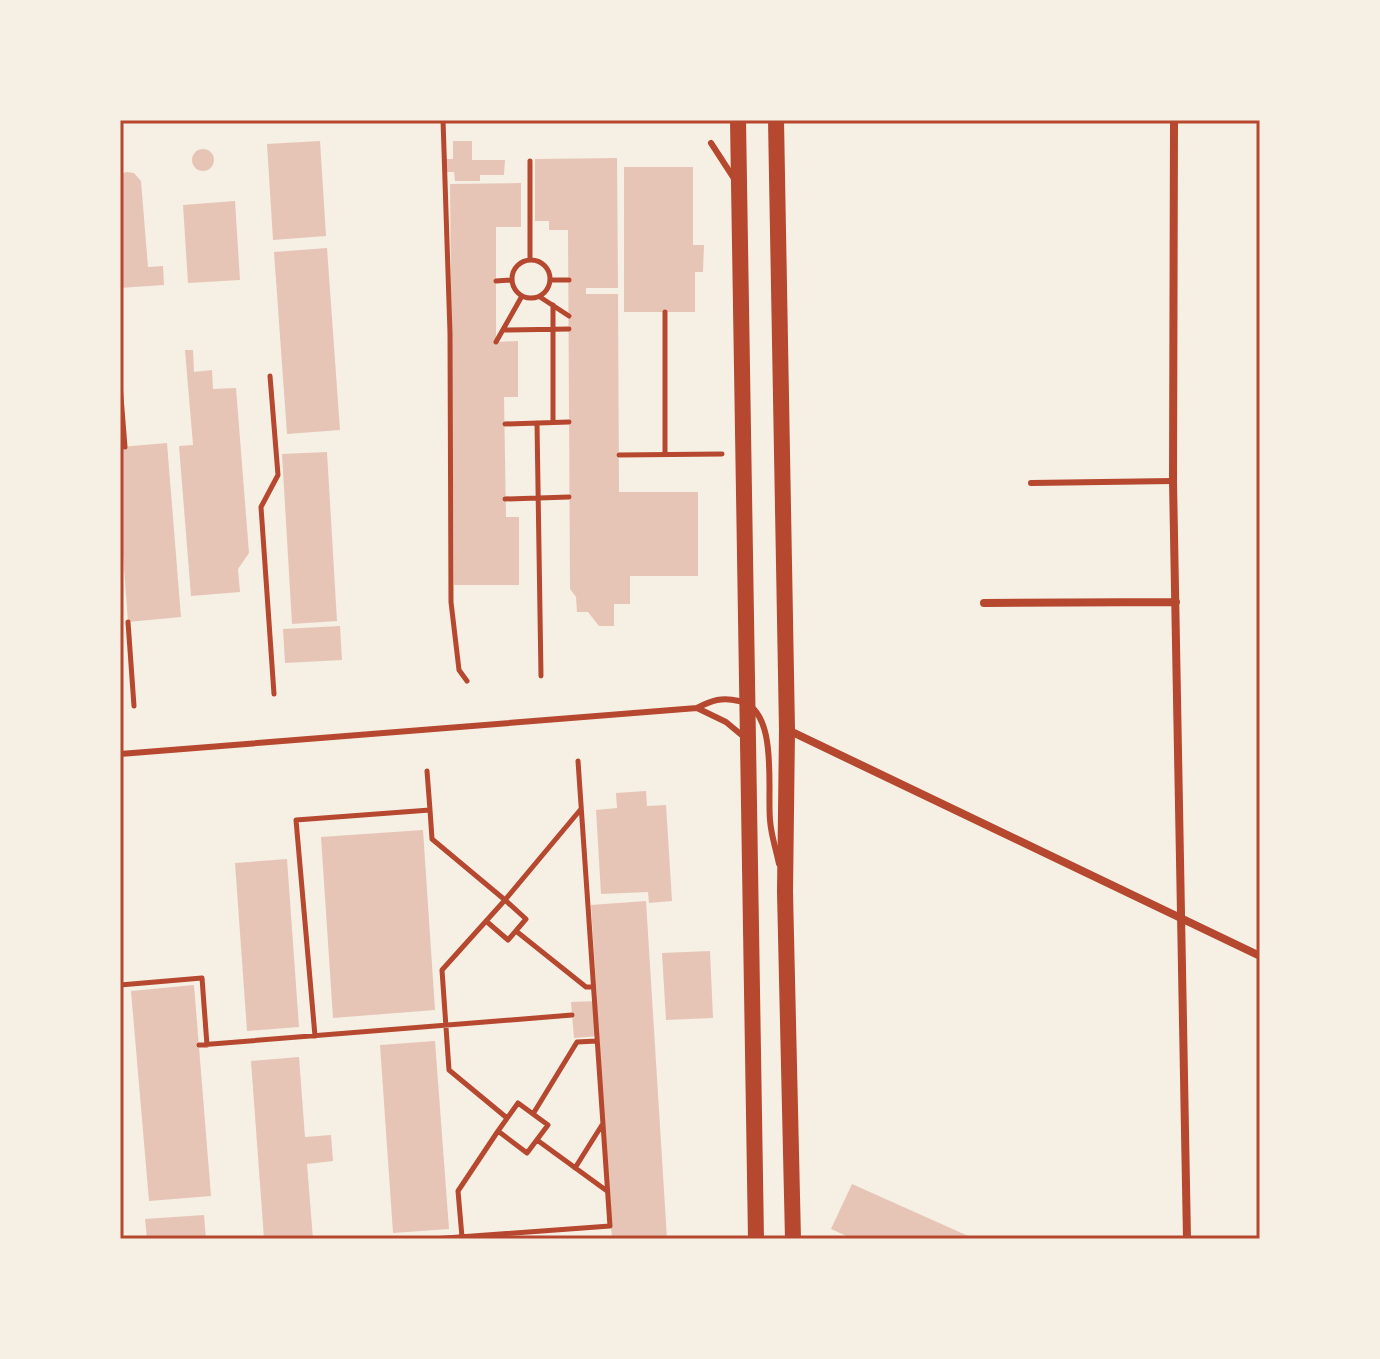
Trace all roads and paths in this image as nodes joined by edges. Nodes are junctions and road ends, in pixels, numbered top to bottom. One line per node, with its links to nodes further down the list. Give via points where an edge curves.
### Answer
1 (443, 120): 42 (path, via 451,602 459,670)
2 (738, 120): 7 (main road)
3 (776, 120): 47 (main road)
4 (1174, 120): 33 (street)
5 (711, 143): 7 (lane)
6 (530, 161): 8 (path)
7 (740, 188): 44 (main road)
8 (530, 260): 9 (path, via 517,266); 10 (path, via 545,265)
9 (511, 280): 12 (path); 13 (path)
10 (551, 280): 11 (path); 14 (path)
11 (569, 280)
12 (496, 281)
13 (522, 296): 14 (path); 20 (path)
14 (540, 297): 15 (path)
15 (553, 305): 17 (path); 18 (path)
16 (665, 312): 30 (path)
17 (569, 316)
18 (553, 329): 19 (path); 20 (path); 25 (path)
19 (569, 329)
20 (503, 330): 21 (path)
21 (496, 342)
22 (270, 376): 43 (path, via 278,475 261,507)
23 (120, 384): 24 (path)
24 (122, 419): 29 (path)
25 (553, 422): 26 (path); 27 (path)
26 (569, 422)
27 (537, 423): 28 (path); 36 (path)
28 (505, 424)
29 (125, 447)
30 (665, 454): 31 (path); 32 (path)
31 (722, 454)
32 (619, 455)
33 (1173, 481): 34 (lane); 38 (street)
34 (1031, 483)
35 (569, 497): 36 (path)
36 (539, 498): 37 (path); 41 (path)
37 (505, 499)
38 (1176, 602): 39 (street); 56 (street)
39 (984, 603)
40 (128, 622): 45 (path)
41 (541, 676)
42 (467, 681)
43 (274, 694)
44 (746, 702): 46 (lane, via 725,698); 48 (main road); 54 (lane, via 761,716 767,737 770,823)
45 (134, 706)
46 (697, 708): 48 (lane); 49 (lane)
47 (787, 730): 54 (main road); 56 (street)
48 (747, 739): 77 (main road)
49 (120, 754)
50 (578, 761): 52 (path)
51 (427, 771): 53 (path)
52 (582, 808): 55 (path); 61 (path)
53 (430, 810): 55 (path, via 432,839); 64 (path, via 296,820)
54 (785, 892): 78 (main road)
55 (505, 900): 57 (path); 58 (path, via 526,919)
56 (1181, 919): 59 (street); 79 (street)
57 (486, 921): 58 (path, via 508,940); 63 (path, via 442,970)
58 (516, 931): 61 (path, via 586,987)
59 (1260, 956)
60 (120, 985): 67 (path, via 202,978)
61 (593, 987): 65 (path)
62 (572, 1015): 63 (path)
63 (446, 1026): 64 (path); 69 (path, via 449,1070)
64 (315, 1036): 67 (path)
65 (597, 1041): 68 (path, via 577,1042); 70 (path)
66 (199, 1045): 67 (path)
67 (207, 1045)
68 (533, 1114): 69 (path, via 518,1103); 72 (path, via 548,1125)
69 (507, 1118): 71 (path)
70 (603, 1124): 73 (path); 74 (path)
71 (498, 1131): 72 (path, via 527,1153); 75 (path, via 458,1191)
72 (537, 1140): 73 (path)
73 (575, 1168): 74 (path)
74 (607, 1192): 76 (path, via 610,1226)
75 (462, 1237)
76 (432, 1239)
77 (756, 1239)
78 (793, 1239)
79 (1187, 1239)

